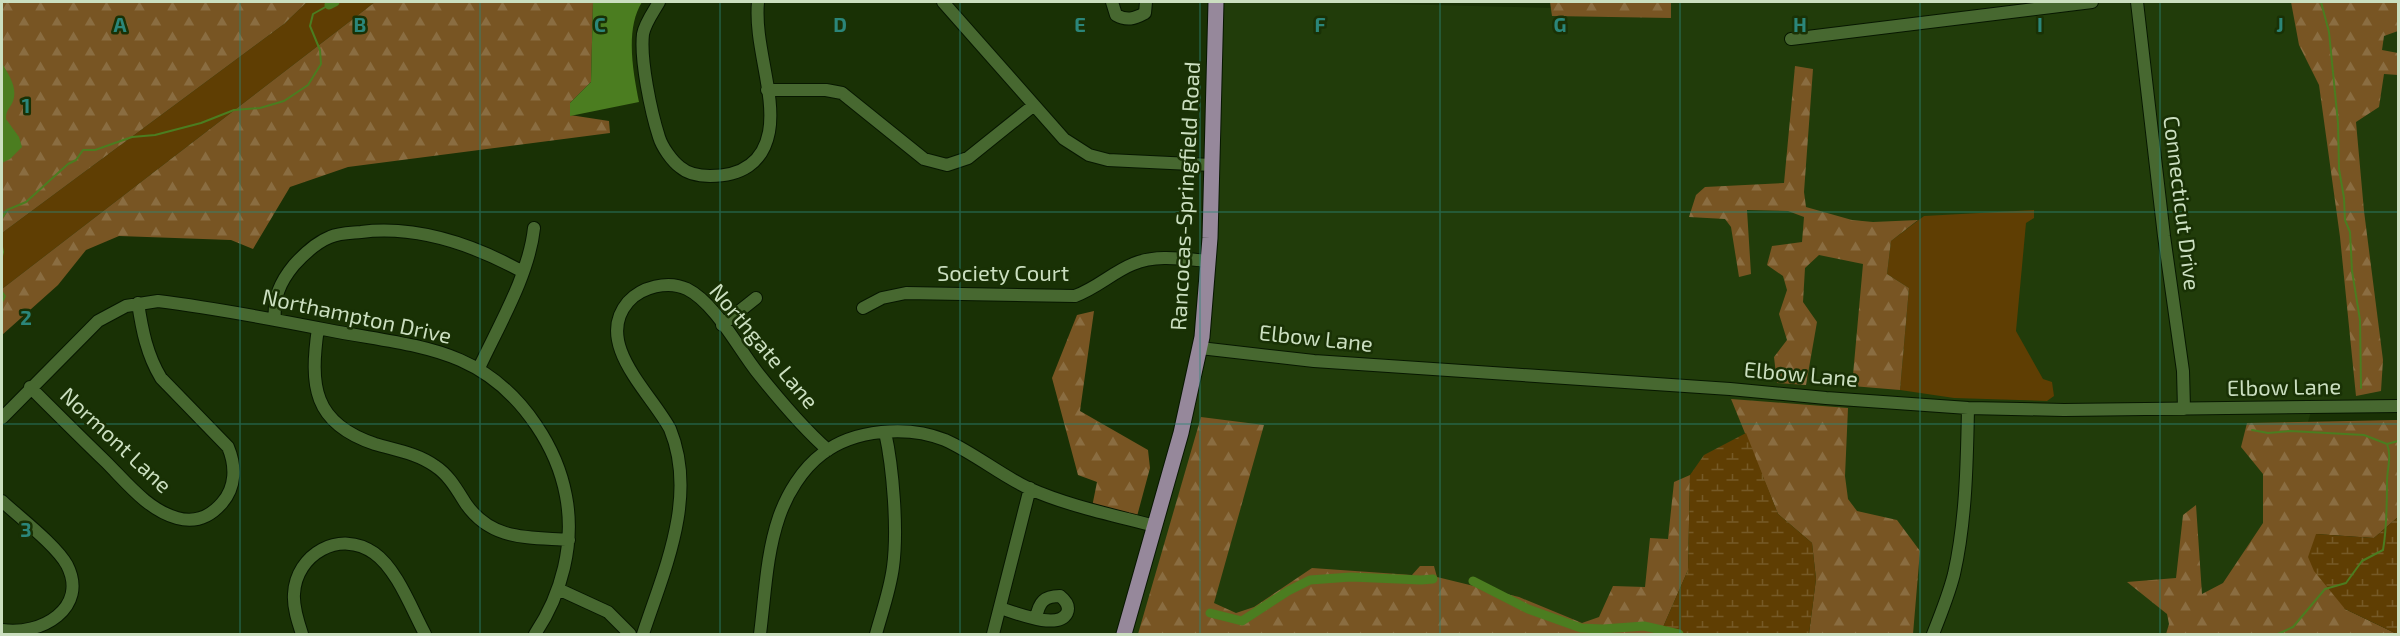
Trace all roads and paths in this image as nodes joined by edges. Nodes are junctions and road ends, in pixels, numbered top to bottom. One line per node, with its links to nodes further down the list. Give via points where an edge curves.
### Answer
1 (658, 2): 10 (street, via 644,32 642,52 660,139 680,168 698,176 725,176 741,172 753,162 765,147 769,131)
2 (758, 2): 10 (street)
3 (943, 2): 11 (street)
4 (1109, 2): 5 (street, via 1116,15 1132,19 1145,13)
5 (1146, 2)
6 (1216, 2): 12 (main road, Rancocas-Springfield Road)
7 (2092, 2): 9 (street)
8 (2137, 2): 27 (street, Connecticut Drive, via 2183,371)
9 (1791, 39)
10 (767, 90): 11 (street, via 842,93 924,159 947,165 968,158)
11 (1034, 105): 12 (street, via 1064,139 1089,155 1108,160)
12 (1212, 165): 14 (main road, Rancocas-Springfield Road)
13 (534, 228): 15 (street)
14 (1209, 261): 18 (street, Society Court, via 1171,258 1136,263 1075,296 906,293 882,298); 22 (main road, Rancocas-Springfield Road)
15 (523, 272): 19 (street, via 502,260 432,235 376,230 332,236 301,257 286,274 275,300); 23 (street)
16 (756, 298): 20 (street)
17 (138, 303): 19 (street, Northampton Drive, via 158,301); 24 (street, Northampton Drive, via 98,321); 24 (street, Normont Lane, via 145,341 157,371 228,447 231,455 234,471 230,487 223,502 210,514 202,519 184,520 149,504)
18 (862, 308)
19 (275, 320): 21 (street, Northampton Drive)
20 (722, 325): 30 (street, Northgate Lane, via 762,378); 43 (street, Northgate Lane, via 687,288 664,285 650,286 635,294 618,323 616,342 623,358 674,439 681,482 675,536)
21 (318, 328): 23 (street, Northampton Drive, via 441,352); 34 (street, via 313,369 316,387 322,404 340,425 373,443 437,467 477,519 497,531 518,537)
22 (1200, 348): 26 (street, Elbow Lane, via 1314,361); 33 (main road, Rancocas-Springfield Road)
23 (479, 368): 34 (street, Northampton Drive, via 519,403 551,449 565,488)
24 (30, 387): 28 (street, Northampton Drive)
25 (2398, 406): 27 (street, Elbow Lane)
26 (1968, 408): 27 (street, Elbow Lane); 48 (street, via 1957,558)
27 (2184, 409)
28 (2, 418)
29 (885, 432): 30 (street); 31 (street, via 944,440); 45 (street, via 894,555)
30 (828, 450): 44 (street, via 801,476 780,516 771,549)
31 (1030, 488): 33 (street); 36 (street)
32 (2, 501): 38 (street, via 61,556 69,569 71,584 69,603 54,624 20,634)
33 (1155, 526): 47 (main road, Rancocas-Springfield Road)
34 (569, 540): 35 (street, Northampton Drive)
35 (558, 589): 41 (street, Northampton Drive); 42 (street, via 608,612)
36 (1000, 608): 37 (street); 46 (street)
37 (1036, 618)
38 (2, 630)
39 (302, 634): 40 (street, via 294,602 297,577 318,550 334,543 361,545 376,554 397,581)
40 (425, 634)
41 (535, 634)
42 (630, 634)
43 (643, 634)
44 (760, 634)
45 (876, 634)
46 (993, 634)
47 (1124, 634)
48 (1933, 634)

